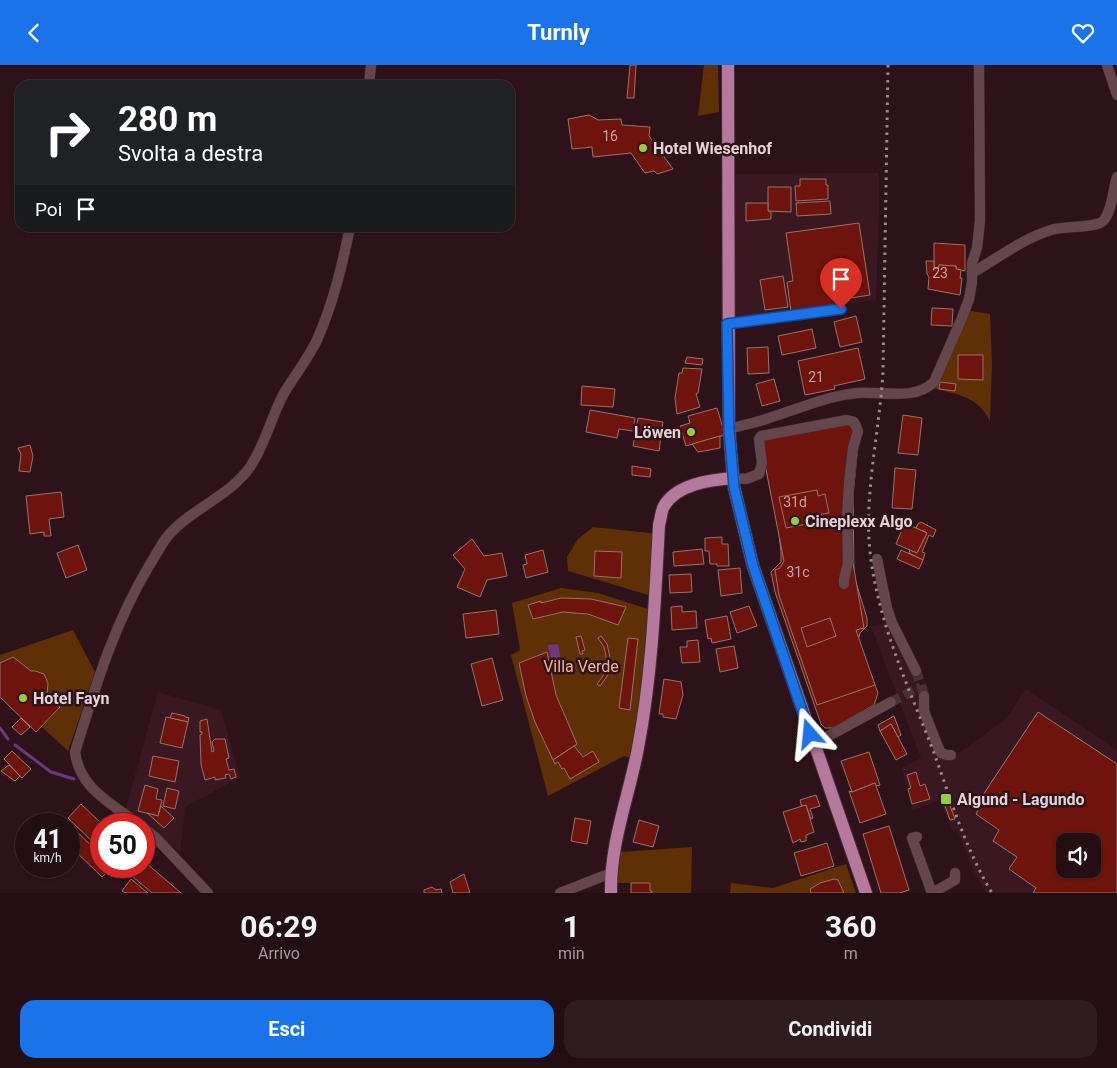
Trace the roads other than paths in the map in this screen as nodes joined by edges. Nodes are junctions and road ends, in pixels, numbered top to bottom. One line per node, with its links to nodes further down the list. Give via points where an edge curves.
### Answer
1 (371, 65): 5 (street)
2 (728, 65): 11 (main road)
3 (979, 65): 9 (street, via 980,221)
4 (1107, 65): 6 (street)
5 (369, 80)
6 (1117, 95)
7 (1117, 177): 9 (street, via 1108,214 1099,224 1063,227 1039,234)
8 (349, 232): 21 (street, via 329,311 316,341 283,395 250,466 235,483 183,521 166,538 122,617 104,662 75,752 83,778)
9 (972, 273): 12 (street, via 969,299 962,318 930,387 907,394 842,395)
10 (841, 309): 11 (street)
11 (727, 324): 12 (main road)
12 (729, 429): 13 (main road)
13 (733, 478): 15 (street, via 746,479 759,474 761,436 847,420 854,422 858,431 849,483 848,563); 19 (main road, via 753,566); 24 (main road, via 695,485 675,494 664,507 659,525 653,645 638,748 620,817)
14 (877, 559): 16 (street, via 892,623)
15 (844, 585)
16 (916, 671)
17 (924, 696): 20 (street, via 924,711 938,747 941,753)
18 (891, 702): 19 (street)
19 (814, 744): 29 (main road)
20 (951, 755)
21 (123, 813)
22 (155, 836): 26 (street)
23 (918, 837): 30 (street, via 912,839)
24 (611, 873): 27 (street); 28 (main road)
25 (955, 873): 30 (street, via 955,880)
26 (208, 893)
27 (560, 893)
28 (611, 893)
29 (866, 893)
30 (932, 893)

